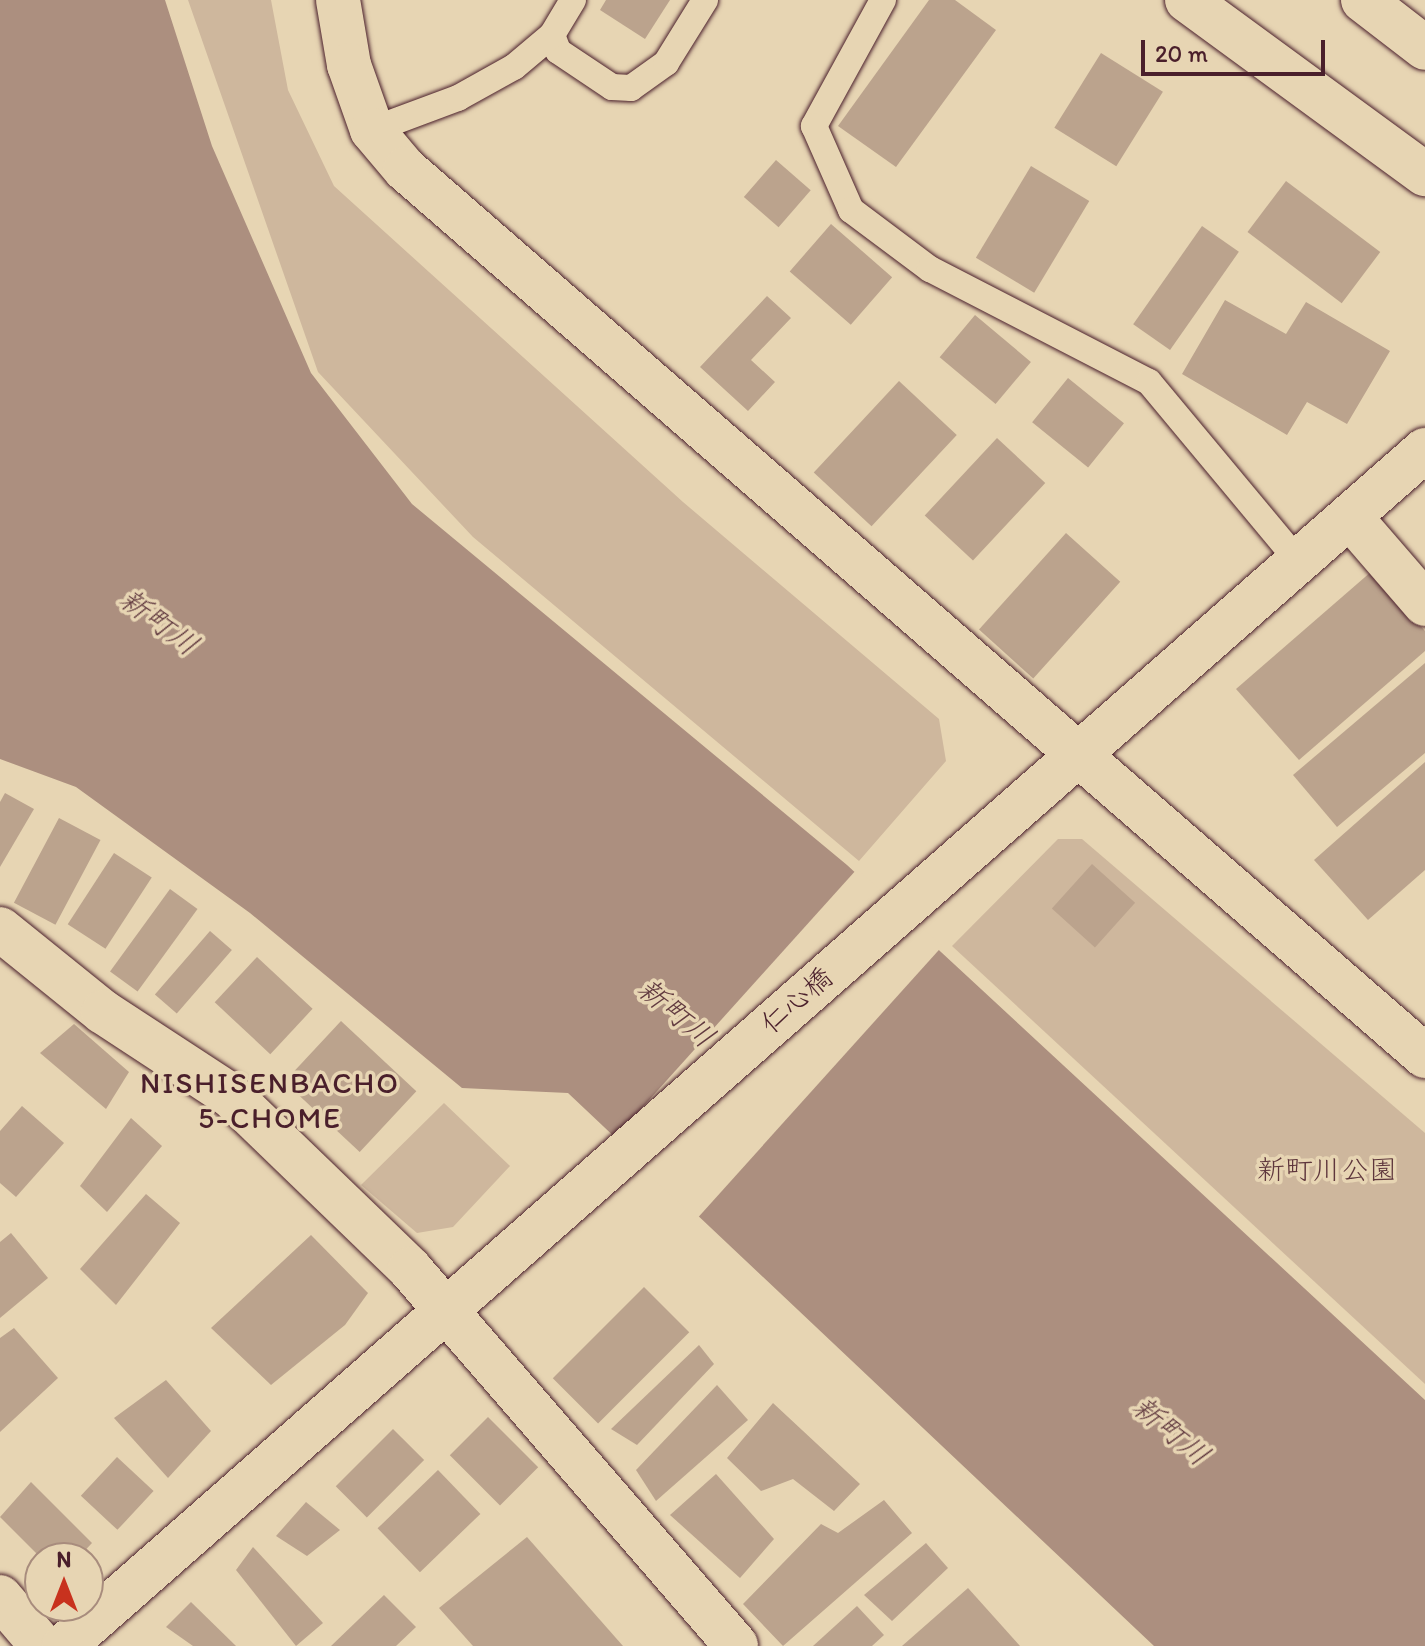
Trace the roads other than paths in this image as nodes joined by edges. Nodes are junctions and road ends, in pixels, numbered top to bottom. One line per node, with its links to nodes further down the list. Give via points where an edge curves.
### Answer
1 (338, 0): 9 (main road, via 349,65)
2 (573, 0): 7 (lane)
3 (705, 0): 7 (lane, via 666,63 631,88 612,87 558,51)
4 (883, 0): 13 (lane, via 814,126 851,210 870,232 930,269 1149,382)
5 (1187, 0): 10 (main road)
6 (1363, 0): 8 (main road)
7 (552, 35): 9 (lane, via 514,67 458,98)
8 (1425, 48)
9 (372, 130): 15 (main road, via 405,169)
10 (1425, 174)
11 (1425, 450): 12 (main road, 仁心橋)
12 (1350, 517): 13 (main road, 仁心橋); 14 (main road)
13 (1298, 561): 15 (main road, 仁心橋)
14 (1425, 604)
15 (1075, 751): 17 (main road); 18 (main road, 仁心橋)
16 (0, 929): 18 (main road, via 103,1012 230,1095)
17 (1425, 1056)
18 (447, 1305): 21 (main road, 仁心橋); 22 (main road)
19 (0, 1597): 20 (main road)
20 (42, 1646)
21 (64, 1646)
22 (736, 1646)

